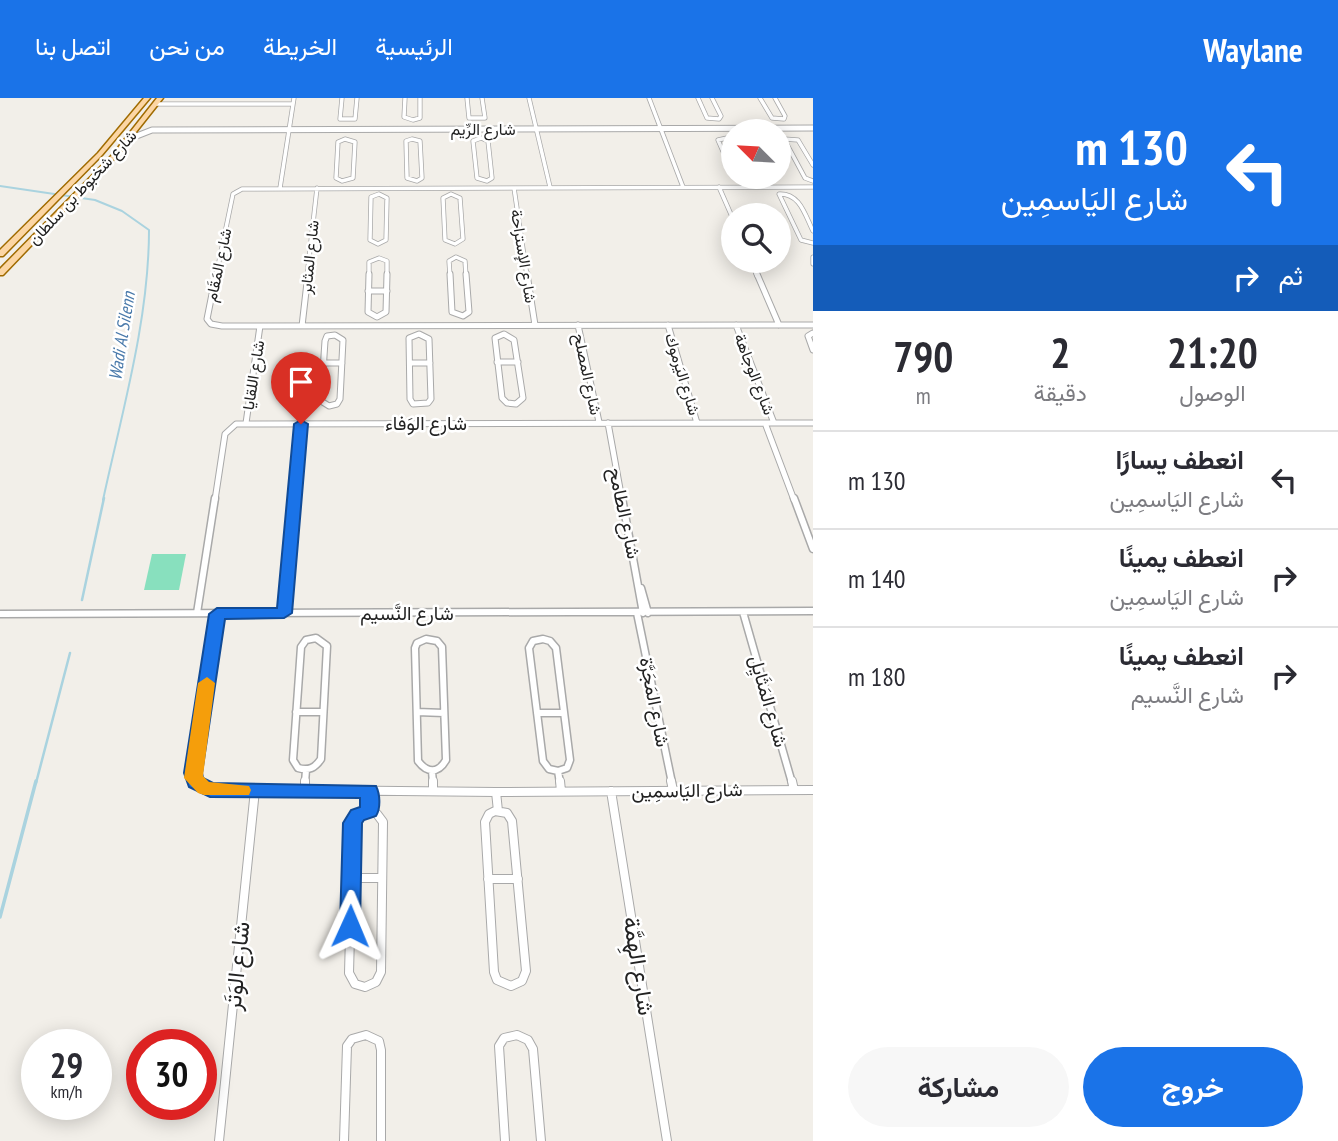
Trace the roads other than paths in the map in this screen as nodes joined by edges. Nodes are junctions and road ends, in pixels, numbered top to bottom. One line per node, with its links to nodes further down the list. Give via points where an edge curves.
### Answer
1 (147, 98): 19 (main road, شارع شخبوط بن سلطان)
2 (187, 98): 17 (street)
3 (294, 98): 18 (street)
4 (342, 98): 15 (street); 15 (street, via 340,119 347,121 355,119)
5 (405, 98): 6 (street); 6 (street, via 405,118 415,120 421,117)
6 (420, 98)
7 (468, 98): 8 (street); 8 (street, via 469,118 478,120 485,117)
8 (482, 98)
9 (529, 98): 22 (street)
10 (649, 98): 23 (street)
11 (698, 98): 12 (street, via 707,118 718,119 721,116)
12 (712, 98)
13 (761, 98): 14 (street, via 772,118 784,119)
14 (775, 98)
15 (356, 99)
16 (158, 101): 17 (street); 20 (main road, شارع شخبوط بن سلطان)
17 (184, 104): 18 (street)
18 (293, 104): 25 (street)
19 (131, 119): 26 (main road, via 119,141); 66 (main road, شارع شخبوط بن سلطان)
20 (143, 122): 24 (street, via 144,128); 26 (main road, شارع شخبوط بن سلطان)
21 (813, 128): 23 (street, شارع الرِّيم)
22 (537, 129): 23 (street, شارع الرِّيم); 25 (street, شارع الرِّيم); 41 (street)
23 (661, 129): 42 (street)
24 (152, 130): 25 (street, شارع الرِّيم); 26 (street, شارع الرِّيم)
25 (289, 130): 46 (street)
26 (128, 140): 69 (main road, شارع شخبوط بن سلطان)
27 (796, 161): 34 (street); 34 (street, via 785,138 798,139); 38 (street, via 805,178)
28 (337, 163): 29 (street); 29 (street, via 339,141 345,139 355,142); 35 (street, via 336,179)
29 (353, 163): 35 (street, via 352,179)
30 (406, 163): 31 (street); 31 (street, via 406,141 414,139 420,141); 36 (street, via 407,179)
31 (421, 163): 36 (street, via 422,179)
32 (475, 163): 33 (street); 33 (street, via 473,141 481,138 488,141); 37 (street, via 477,179)
33 (491, 163): 37 (street, via 492,179)
34 (812, 163)
35 (344, 181): 48 (street)
36 (414, 181): 49 (street)
37 (485, 181): 39 (street)
38 (813, 181)
39 (486, 187): 40 (street, شارع المَقَام); 50 (street, شارع المَقَام)
40 (514, 187): 41 (street, شارع المَقَام); 80 (street, شارع الإستراحة)
41 (550, 187): 42 (street, شارع المَقَام)
42 (683, 187): 43 (street, شارع المَقَام)
43 (719, 187): 55 (street)
44 (791, 187): 45 (street, شارع المَقَام)
45 (813, 187)
46 (280, 188): 47 (street, شارع المَقَام); 85 (street, شارع المَقَام, via 245,188 234,193 207,318 216,325)
47 (317, 188): 48 (street, شارع المَقَام); 86 (street, شارع المثابر)
48 (344, 188): 52 (street, شارع المَقَام)
49 (414, 188): 50 (street, شارع المَقَام); 52 (street, شارع المَقَام)
50 (450, 188): 54 (street)
51 (782, 189): 53 (street)
52 (379, 191): 59 (street, via 372,196); 60 (street, via 387,198)
53 (785, 193): 56 (street, via 778,196); 58 (street, via 795,197)
54 (451, 194): 61 (street, via 443,197); 62 (street, via 459,197)
55 (726, 203)
56 (782, 203)
57 (791, 213): 58 (street)
58 (804, 213): 64 (street)
59 (370, 214): 60 (street); 60 (street, via 370,241 378,244 386,241)
60 (387, 214)
61 (444, 214): 62 (street); 62 (street, via 445,240 455,244 463,240)
62 (461, 214)
63 (791, 220): 65 (street, via 802,241)
64 (813, 231)
65 (813, 243)
66 (0, 252)
67 (813, 257): 68 (street)
68 (813, 264)
69 (0, 273)
70 (756, 273): 84 (street)
71 (368, 291): 72 (street); 72 (street, via 370,260 379,258 387,261); 76 (street, via 368,314)
72 (387, 291): 76 (street, via 386,313)
73 (450, 291): 74 (street); 74 (street, via 449,261 456,257 465,261); 75 (street, via 452,312)
74 (467, 291): 75 (street, via 469,312)
75 (461, 316): 78 (street)
76 (377, 317): 88 (street)
77 (418, 325): 78 (street, شارع المَقَام); 88 (street, شارع المَقَام); 90 (street)
78 (462, 325): 79 (street, شارع المَقَام)
79 (503, 325): 80 (street, شارع المَقَام); 91 (street)
80 (536, 325): 81 (street, شارع المَقَام)
81 (578, 325): 82 (street, شارع المَقَام); 100 (street, شارع المصلح)
82 (668, 325): 83 (street, شارع المَقَام); 101 (street, شارع اليَرموك)
83 (736, 325): 84 (street, شارع المَقَام); 103 (street, شارع الوجاهة)
84 (779, 325): 89 (street, شارع المَقَام)
85 (260, 326): 86 (street, شارع المَقَام); 105 (street, شارع اللقايا)
86 (302, 326): 87 (street, شارع المَقَام)
87 (334, 326): 88 (street, شارع المَقَام); 92 (street)
88 (377, 326)
89 (812, 328): 93 (street, شارع المَقَام, via 808,337)
90 (419, 334): 98 (street, via 409,338); 99 (street, via 429,339)
91 (504, 334): 94 (street, via 495,338); 95 (street, via 514,338)
92 (335, 335): 96 (street, via 325,339); 97 (street, via 343,340)
93 (813, 350)
94 (498, 362): 95 (street); 95 (street, via 502,400 513,404 523,398)
95 (518, 362)
96 (323, 363): 97 (street); 97 (street, via 321,401 330,405 340,399)
97 (342, 363)
98 (410, 363): 99 (street); 99 (street, via 410,401 421,405 431,401)
99 (430, 363)
100 (603, 423): 101 (street, شارع الوَفاء); 106 (street, شارع الوَفاء); 112 (street, شارع الطامح)
101 (697, 423): 102 (street, شارع الوَفاء)
102 (765, 423): 103 (street, شارع الوَفاء); 107 (street)
103 (774, 423): 104 (street, شارع الوَفاء)
104 (813, 423)
105 (246, 424): 106 (street, شارع الوَفاء); 110 (street, via 233,425 225,434)
106 (301, 424): 111 (street)
107 (813, 549)
108 (813, 611): 109 (street, شارع النَّسيم)
109 (743, 612): 112 (street, شارع النَّسيم); 127 (street, شارع المَثَايِل)
110 (197, 613): 113 (street, شارع النَّسيم); 114 (street, شارع النَّسيم)
111 (284, 613): 112 (street, شارع النَّسيم); 114 (street, شارع النَّسيم)
112 (643, 613): 126 (street, شارع المَجَرَّة)
113 (0, 614)
114 (217, 614): 124 (street, شارع اليَاسمِين, via 193,778 210,790)
115 (296, 712): 116 (street); 116 (street, via 302,645 316,638 327,646); 121 (street, via 293,763)
116 (323, 712): 121 (street, via 321,759)
117 (417, 712): 118 (street); 118 (street, via 415,648 419,641 430,639 442,647); 122 (street, via 419,764)
118 (444, 713): 122 (street, via 446,760)
119 (537, 713): 120 (street); 120 (street, via 529,648 539,639 550,641 555,648); 123 (street, via 544,764)
120 (564, 713): 123 (street, via 570,760 567,768)
121 (306, 770): 125 (street)
122 (432, 771): 130 (street)
123 (558, 771): 133 (street)
124 (255, 790): 125 (street, شارع اليَاسمِين); 140 (street, شارع الوَتَر)
125 (305, 790): 129 (street, شارع اليَاسمِين)
126 (673, 790): 127 (street, شارع اليَاسمِين); 131 (street, شارع اليَاسمِين)
127 (794, 790): 128 (street, شارع اليَاسمِين)
128 (813, 790)
129 (370, 791): 130 (street, شارع اليَاسمِين); 134 (street)
130 (433, 791): 132 (street, شارع اليَاسمِين)
131 (611, 791): 133 (street, شارع اليَاسمِين); 145 (street, شارع الهِمَّة)
132 (496, 792): 133 (street, شارع اليَاسمِين); 135 (street)
133 (561, 792)
134 (370, 811): 136 (street, via 353,820); 137 (street, via 383,822)
135 (498, 811): 138 (street, via 485,819); 139 (street, via 512,821)
136 (351, 878): 137 (street); 137 (street, via 349,973 355,984 365,987 376,982 381,972)
137 (382, 878)
138 (488, 879): 139 (street); 139 (street, via 494,972 497,981 511,986 522,981 526,971)
139 (518, 879)
140 (219, 1141)
141 (344, 1141): 142 (street, via 347,1046 352,1039 366,1035 379,1041 381,1050)
142 (381, 1141)
143 (505, 1141): 144 (street, via 499,1046 503,1038 517,1034 533,1049)
144 (541, 1141)
145 (667, 1141)

